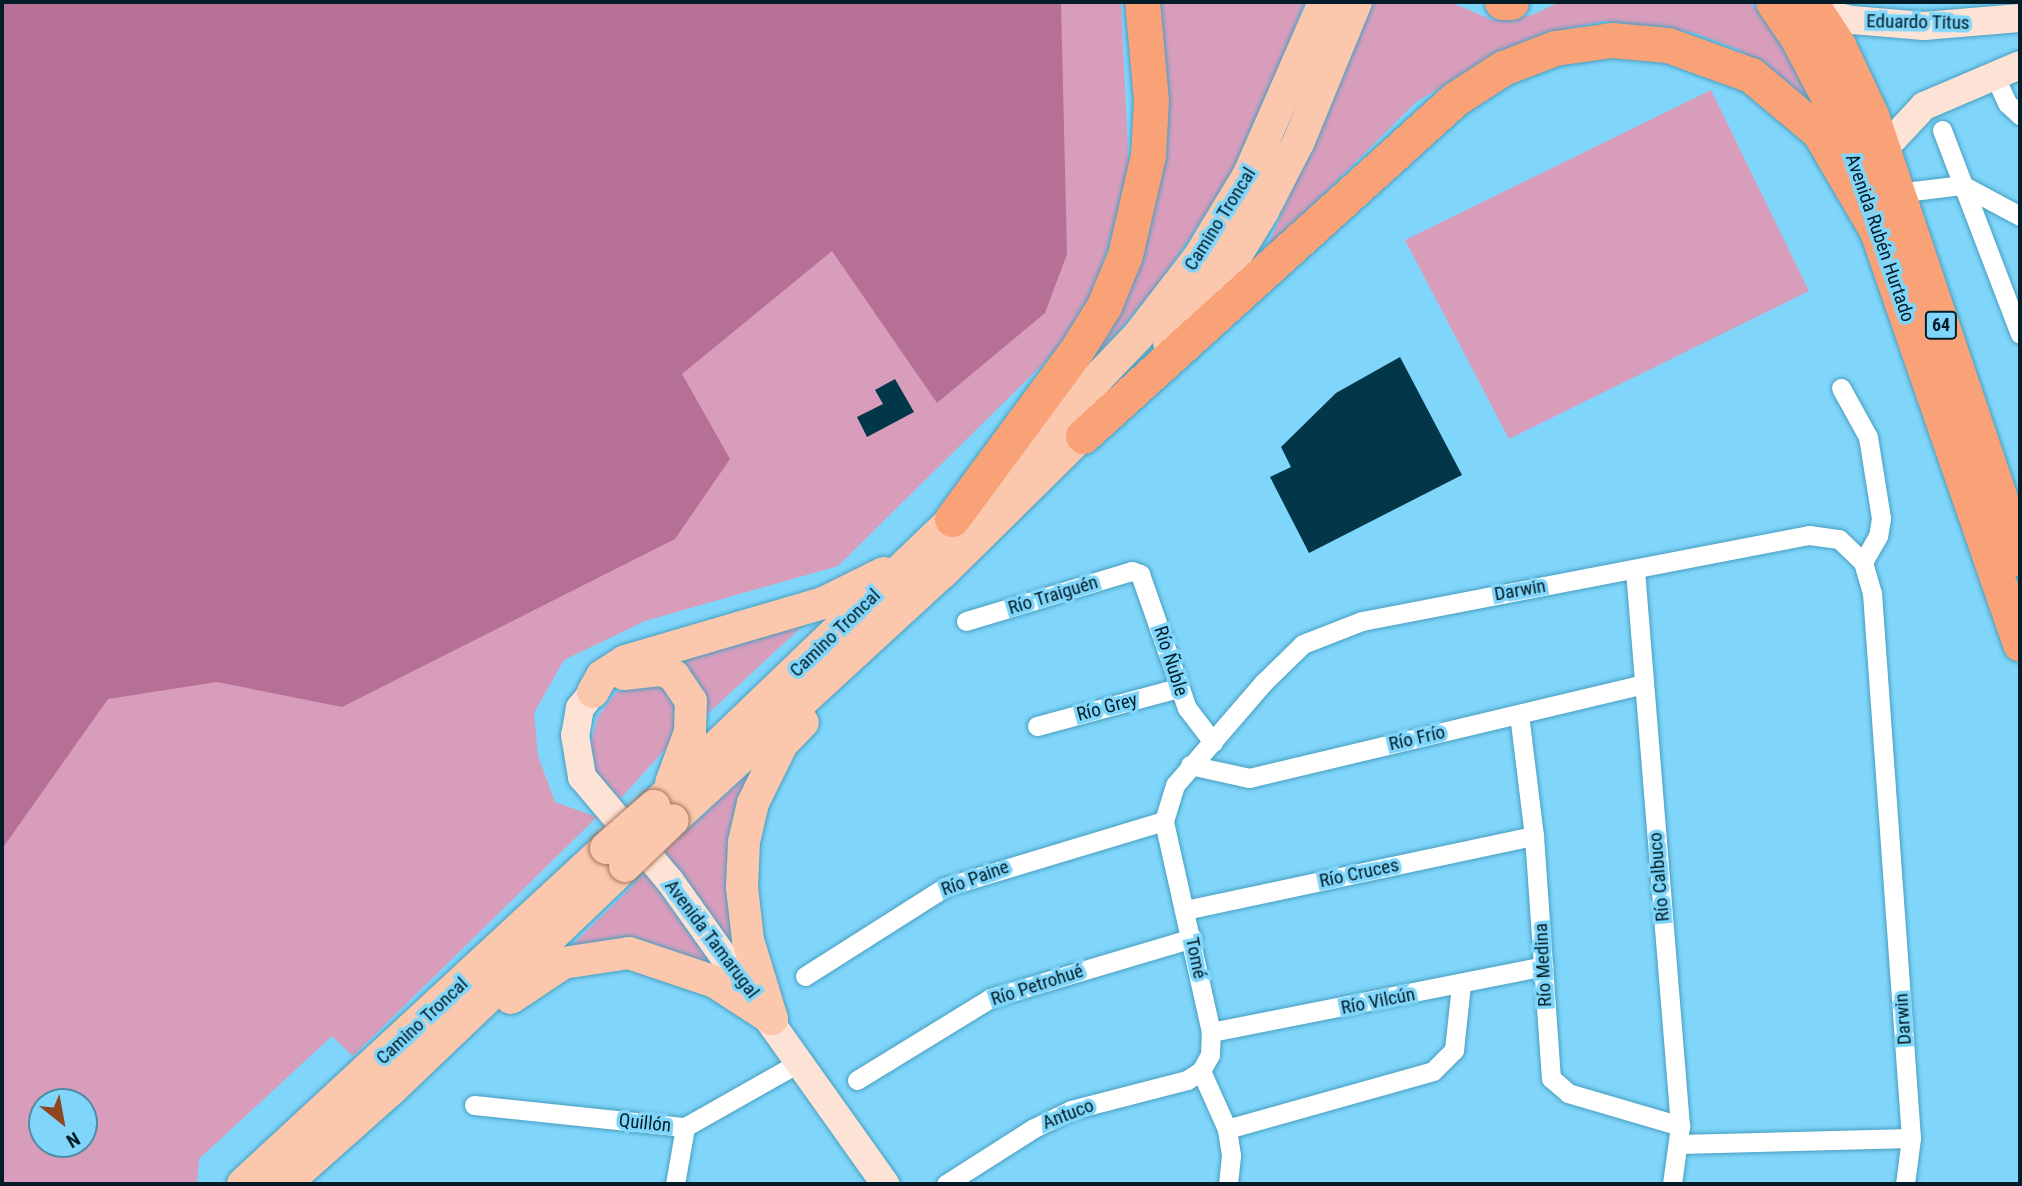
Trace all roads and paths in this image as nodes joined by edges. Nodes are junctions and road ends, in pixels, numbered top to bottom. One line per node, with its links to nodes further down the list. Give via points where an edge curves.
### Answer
1 (1142, 2): 20 (highway, via 1151,100 1148,155 1125,255 1104,306 1076,351)
2 (1324, 2): 20 (main road, Camino Troncal, via 1271,130 1199,257 1104,373)
3 (1356, 2): 19 (main road, Camino Troncal, via 1299,141 1229,267 1184,327)
4 (1502, 2): 5 (highway)
5 (1511, 2)
6 (1773, 2): 16 (highway, Avenida Rubén Hurtado / 64, via 1835,110)
7 (1813, 5): 8 (street, Eduardo Titus, via 1852,20 1924,26); 12 (highway, Avenida Rubén Hurtado / 64, via 1856,80)
8 (2020, 18)
9 (2007, 69): 10 (street, via 2007,103); 12 (street, via 1924,106)
10 (2020, 115)
11 (1942, 130): 13 (street)
12 (1882, 151): 14 (highway, Avenida Rubén Hurtado / 64)
13 (1962, 184): 14 (street); 15 (street); 17 (street)
14 (1896, 193): 21 (highway, Avenida Rubén Hurtado / 64)
15 (2020, 216)
16 (1876, 229): 19 (highway, via 1819,132 1751,75 1668,45 1611,40 1555,48 1503,68 1455,99); 28 (highway, Avenida Rubén Hurtado / 64)
17 (2020, 334)
18 (1841, 388): 23 (street, via 1868,437 1881,518 1878,536)
19 (1083, 436): 26 (main road, Camino Troncal)
20 (952, 519): 22 (main road, Camino Troncal)
21 (2020, 559)
22 (910, 561): 31 (main road, via 823,603 625,661 603,676); 36 (main road, Camino Troncal)
23 (1863, 562): 24 (street, Darwin, via 1839,539 1809,535); 55 (street, Darwin, via 1876,621)
24 (1635, 570): 29 (street, Río Calbuco); 34 (street, Darwin, via 1434,606 1325,632 1303,644 1264,682)
25 (1140, 574): 27 (street, Río Traiguén, via 1132,571); 30 (street, Río Ñuble)
26 (918, 596): 36 (main road, Camino Troncal); 45 (main road, via 782,744 753,803 744,842 742,887 748,940)
27 (966, 621)
28 (2020, 644)
29 (1643, 684): 32 (street, Río Frío); 54 (street, Río Calbuco)
30 (1178, 688): 33 (street, Río Grey); 34 (street, Río Ñuble, via 1198,728)
31 (593, 692): 36 (main road, via 618,676 650,669 674,676 684,687 692,709 690,732); 45 (street, Avenida Tamarugal, via 580,708 575,735 582,777 670,881)
32 (1519, 714): 35 (street, Río Frío, via 1249,778); 38 (street, Río Medina)
33 (1037, 726)
34 (1213, 742): 35 (street)
35 (1190, 765): 37 (street, via 1175,785)
36 (663, 808): 39 (main road, Camino Troncal, bridge)
37 (1164, 821): 40 (street, Tomé); 43 (street, Río Paine, via 945,887)
38 (1534, 836): 40 (street, Río Cruces); 42 (street, Río Medina)
39 (615, 857): 50 (main road, Camino Troncal); 56 (main road, Camino Troncal)
40 (1185, 910): 41 (street, Tomé)
41 (1192, 938): 46 (street, Tomé); 49 (street, Río Petrohué, via 991,998)
42 (1544, 966): 44 (street, Río Vilcún); 54 (street, Río Medina, via 1551,1078 1568,1093)
43 (805, 976)
44 (1461, 985): 46 (street, Río Vilcún); 53 (street, via 1454,1050 1433,1071)
45 (772, 1020): 47 (street, Avenida Tamarugal); 50 (main road, via 715,982 653,958 629,953 583,957 540,976)
46 (1212, 1032): 48 (street, Tomé, via 1210,1055)
47 (800, 1062): 52 (street, Quillón); 59 (street, Avenida Tamarugal)
48 (1202, 1071): 53 (street); 60 (street, Antuco, via 1187,1080 1071,1110)
49 (858, 1080)
50 (393, 1088): 57 (main road, Camino Troncal)
51 (474, 1105): 52 (street, Quillón)
52 (685, 1127): 58 (street)
53 (1227, 1129): 61 (street, via 1231,1155)
54 (1680, 1135): 55 (street, Río Medina); 62 (street, Río Calbuco)
55 (1911, 1138): 63 (street, Darwin)
56 (243, 1184)
57 (285, 1184)
58 (676, 1184)
59 (885, 1184)
60 (946, 1184)
61 (1228, 1184)
62 (1672, 1184)
63 (1905, 1184)

